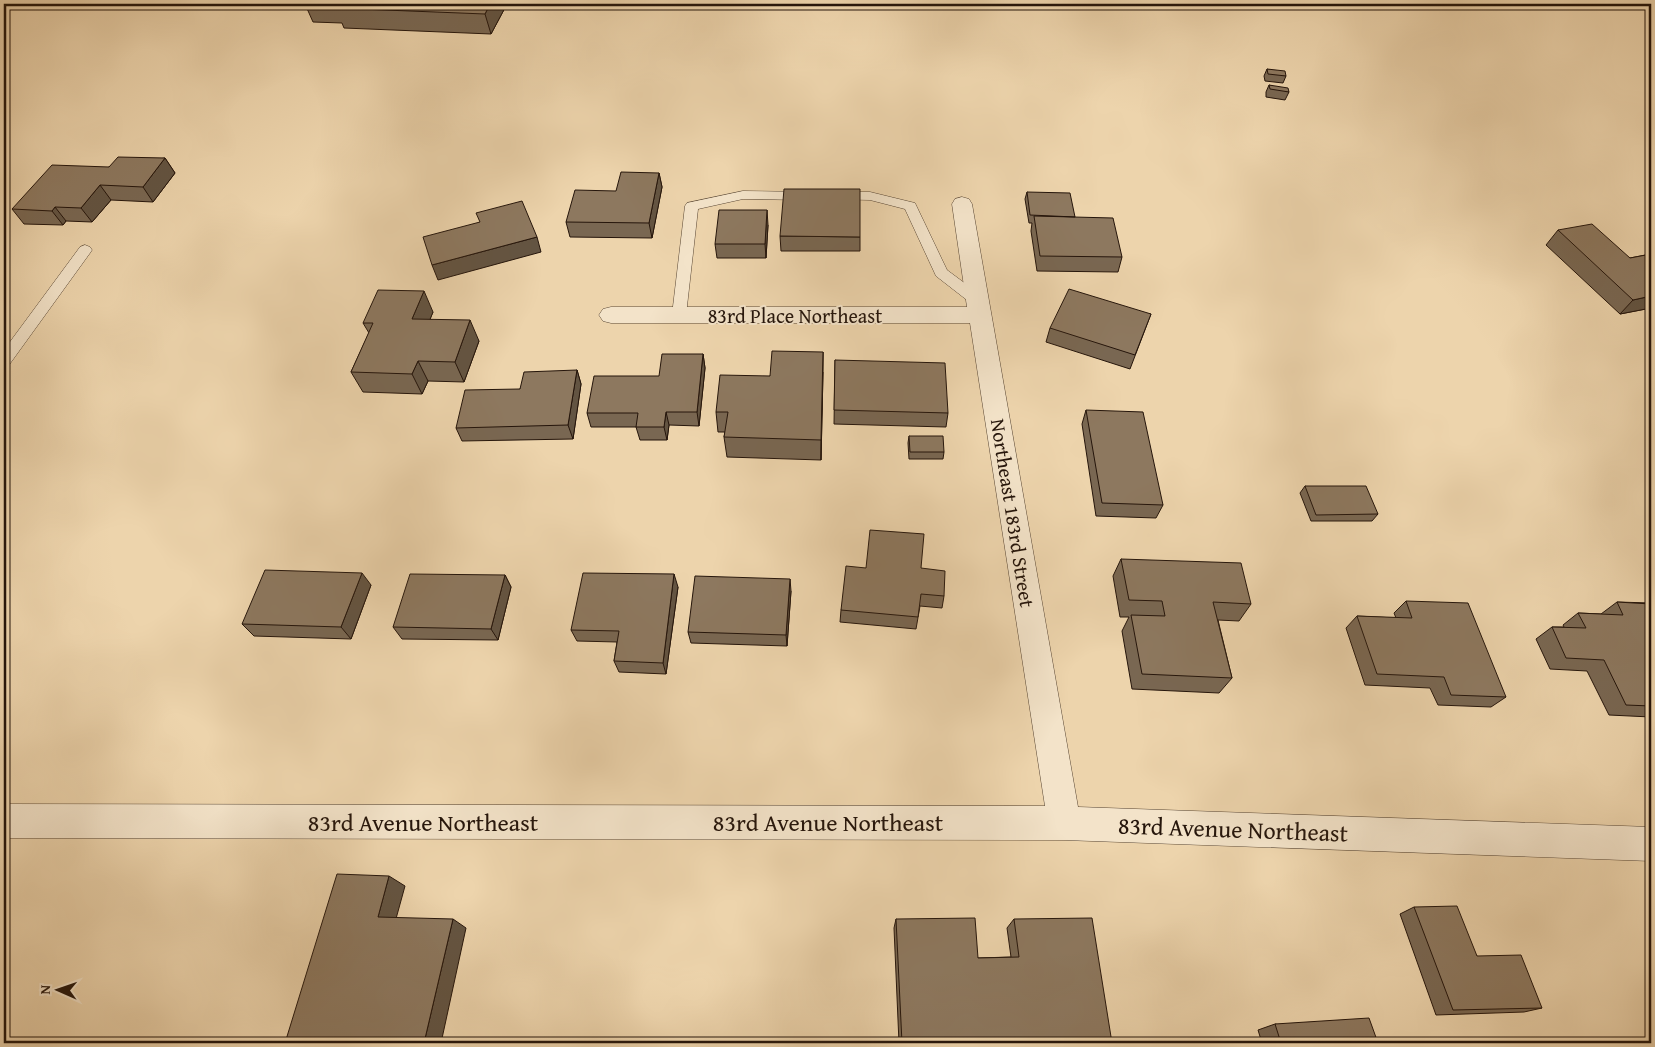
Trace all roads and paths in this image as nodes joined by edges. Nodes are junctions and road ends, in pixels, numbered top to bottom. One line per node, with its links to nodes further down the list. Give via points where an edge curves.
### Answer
1 (962, 204): 3 (street, Northeast 183rd Street)
2 (85, 250): 6 (lane)
3 (978, 308): 5 (street, 83rd Place Northeast); 5 (lane, via 941,273 910,206 870,196 743,195 692,206); 8 (street, Northeast 183rd Street)
4 (611, 315): 5 (street, 83rd Place Northeast)
5 (679, 315)
6 (4, 361)
7 (4, 821): 8 (street, 83rd Avenue Northeast)
8 (1064, 822): 9 (street, 83rd Avenue Northeast)
9 (1651, 844)

